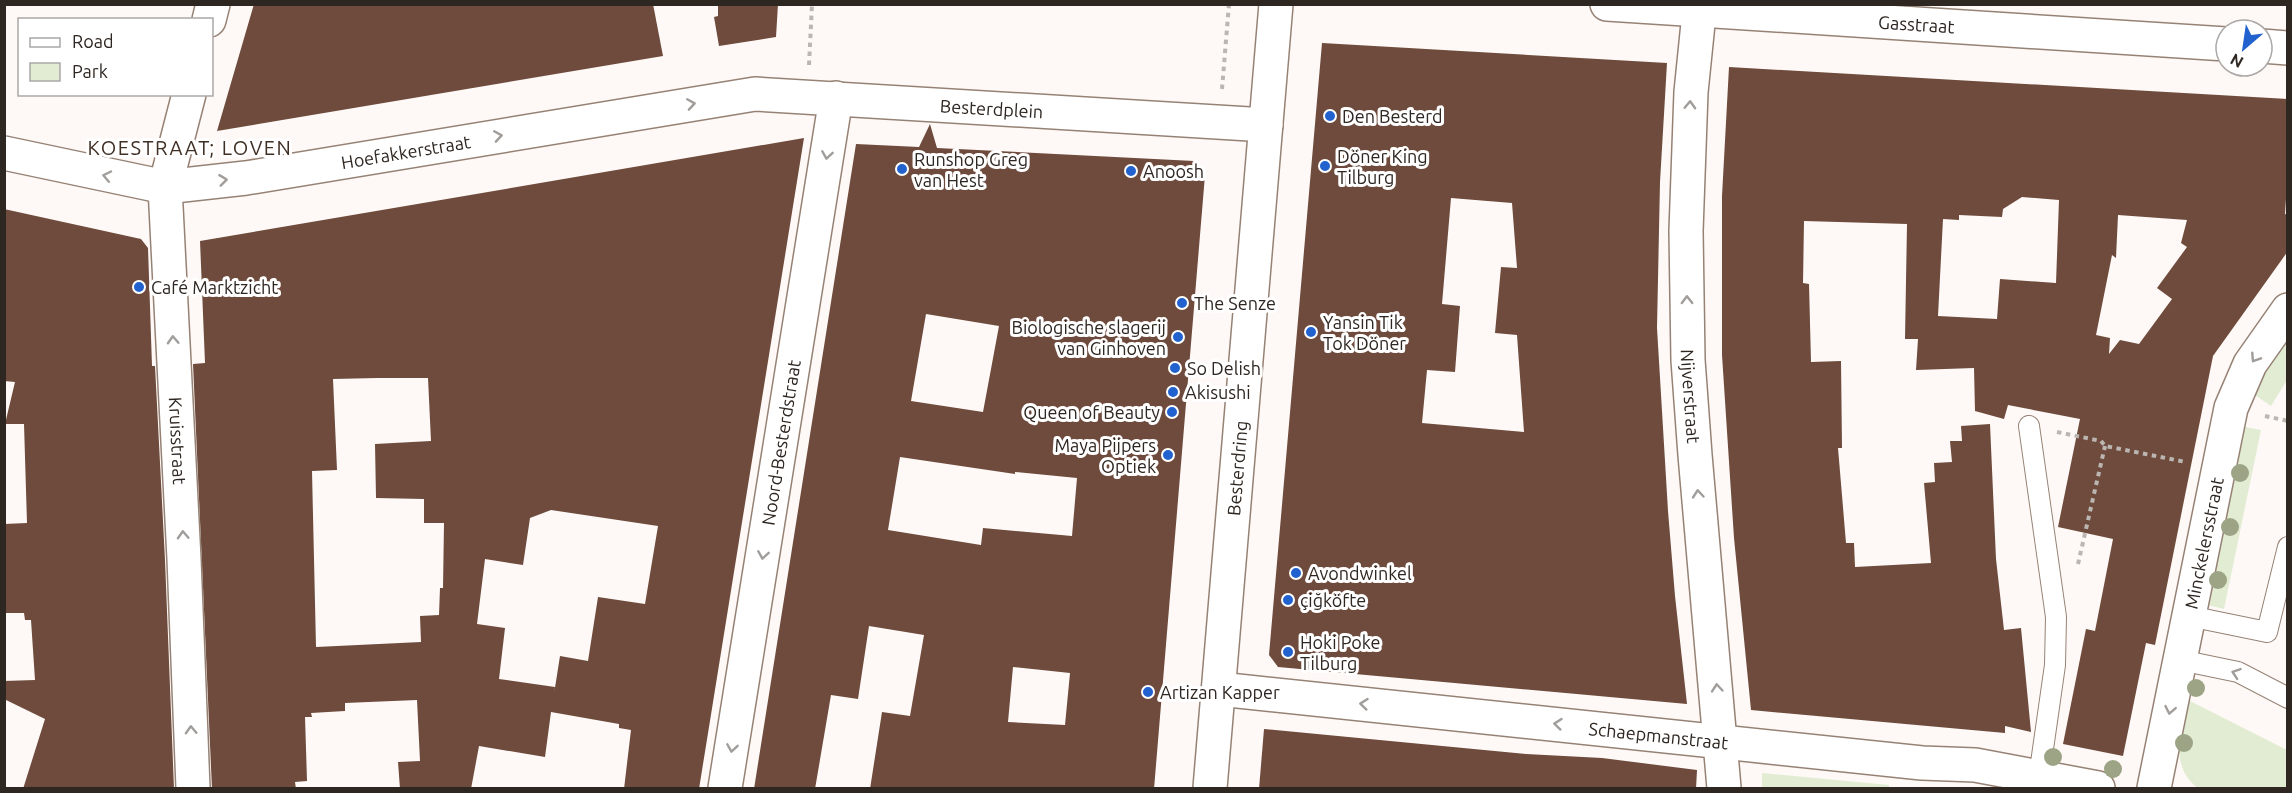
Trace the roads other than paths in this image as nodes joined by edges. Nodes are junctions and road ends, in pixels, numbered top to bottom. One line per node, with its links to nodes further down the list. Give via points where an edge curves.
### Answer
1 (1276, 4): 7 (street, Besterdring)
2 (1607, 4): 3 (street, Gasstraat)
3 (1700, 8): 4 (street, Gasstraat); 17 (street, Nijverstraat, one-way to 3, via 1688,360 1686,231 1691,93)
4 (2214, 43)
5 (188, 96): 9 (street, Kruisstraat)
6 (822, 97): 7 (street, Besterdplein); 9 (street, Hoefakkerstraat, one-way to 6, via 246,178 755,93); 21 (street, Noord-Besterdstraat, one-way to 21)
7 (1266, 125): 15 (street, Besterdring)
8 (4, 153): 9 (street, Hoefakkerstraat, one-way to 8)
9 (165, 187): 20 (street, Kruisstraat, one-way to 9)
10 (2288, 310): 13 (street, Minckelersstraat, one-way to 13, via 2246,372 2231,408)
11 (2029, 426): 19 (lane, via 2056,616 2055,665)
12 (2288, 547): 13 (lane, via 2267,632)
13 (2189, 616): 14 (street, Minckelersstraat)
14 (2181, 660): 16 (lane, one-way to 14, via 2238,672); 25 (street, Minckelersstraat, one-way to 25)
15 (1219, 688): 17 (street, Schaepmanstraat, one-way to 15); 22 (street, Besterdring)
16 (2288, 698)
17 (1721, 741): 18 (street, Schaepmanstraat); 23 (street, Nijverstraat)
18 (1922, 776): 19 (street, Schaepmanstraat, via 1975,765)
19 (2039, 777): 24 (street, Schaepmanstraat)
20 (193, 789)
21 (725, 789)
22 (1210, 789)
23 (1724, 789)
24 (2098, 789)
25 (2154, 789)

